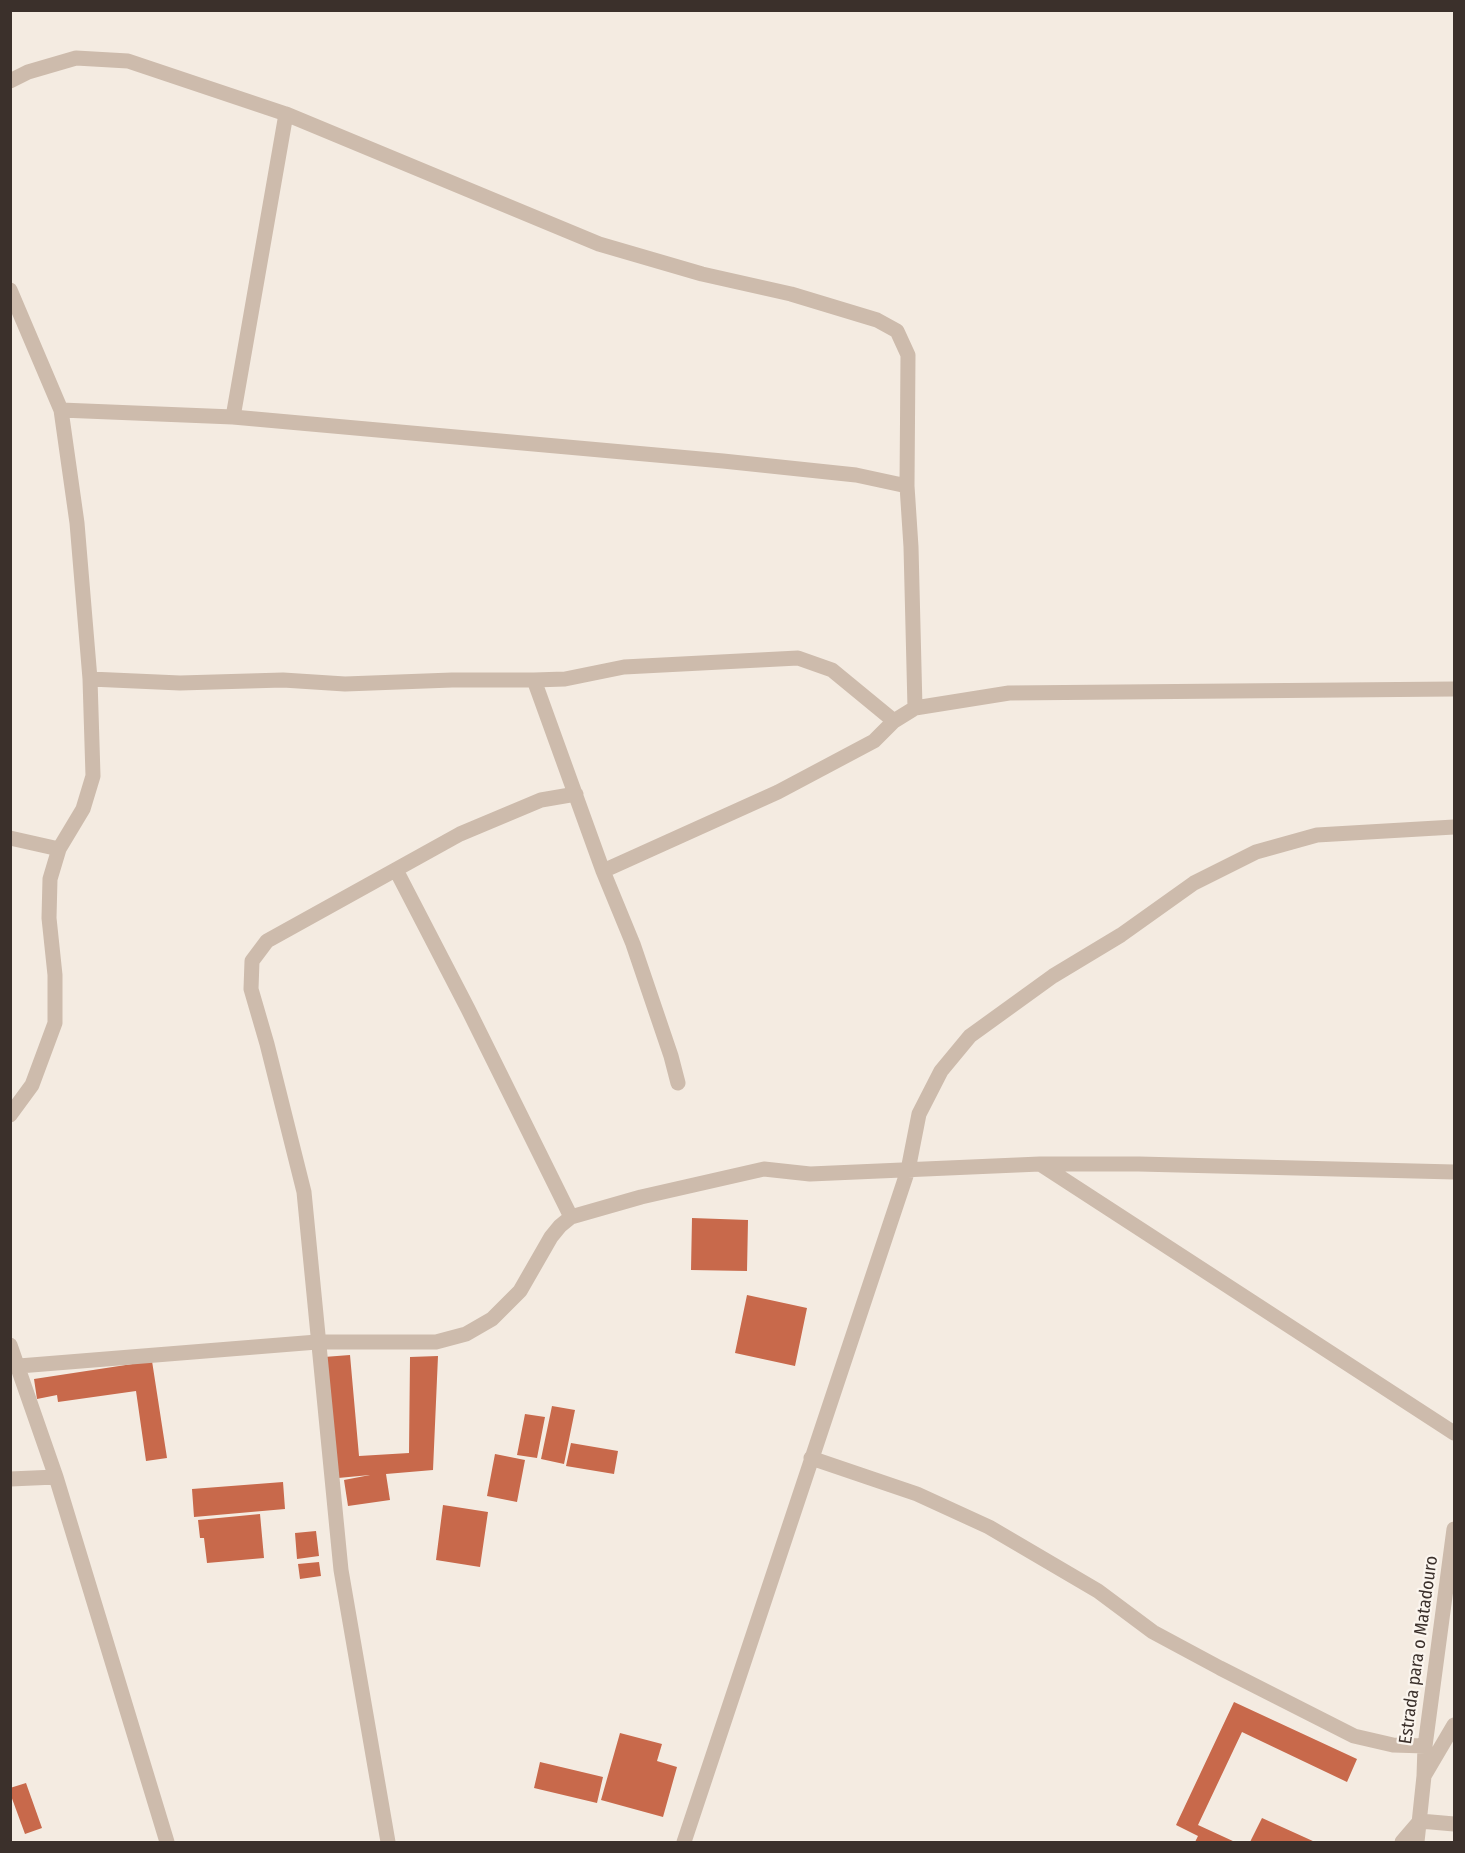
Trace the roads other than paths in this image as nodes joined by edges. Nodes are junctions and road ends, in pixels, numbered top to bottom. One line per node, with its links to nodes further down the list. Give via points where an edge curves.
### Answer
1 (10, 81): 2 (street, via 76,58 128,61)
2 (285, 114): 5 (street); 6 (street, via 599,244 702,274 791,294 877,320 897,331 908,355)
3 (10, 290): 4 (street)
4 (61, 410): 5 (street); 7 (street, via 77,523)
5 (232, 417): 6 (street, via 723,461 856,475)
6 (907, 486): 10 (street)
7 (90, 679): 8 (street, via 345,684); 15 (street, via 93,776 83,809)
8 (534, 680): 11 (street, via 565,679 624,667 798,658 832,670); 12 (street)
9 (1455, 689): 10 (street, via 1009,693)
10 (915, 708): 11 (street)
11 (894, 721): 17 (street, via 874,741 778,792)
12 (576, 794): 16 (street, via 540,800 470,830); 17 (street)
13 (1455, 826): 21 (street, via 1317,835 1256,852 1194,883 970,1036 941,1071 919,1114)
14 (10, 838): 15 (street)
15 (59, 849): 19 (street, via 50,879 49,918 56,975 55,1023 32,1085)
16 (396, 870): 23 (street); 24 (street, via 267,941 252,962 250,989 304,1192)
17 (603, 871): 18 (street, via 633,944)
18 (678, 1083)
19 (10, 1115)
20 (1040, 1164): 21 (street); 22 (street); 27 (street)
21 (908, 1170): 23 (street, via 810,1174 764,1169); 28 (street)
22 (1455, 1172)
23 (571, 1217): 24 (street, via 551,1237 520,1291 492,1319 466,1334 436,1342)
24 (317, 1342): 26 (street); 38 (street, via 341,1570)
25 (10, 1345): 26 (street)
26 (19, 1366): 29 (street)
27 (1455, 1433)
28 (811, 1458): 33 (street, via 917,1494 989,1527 1098,1591 1153,1632 1354,1736 1394,1745); 39 (street)
29 (56, 1477): 30 (street); 37 (street)
30 (10, 1479)
31 (1455, 1529): 33 (street, Estrada para o Matadouro)
32 (1455, 1725): 34 (street, Estrada para o Matadouro)
33 (1425, 1746): 34 (street, Estrada para o Matadouro)
34 (1424, 1776): 35 (street, Estrada para o Matadouro)
35 (1420, 1821): 36 (street); 40 (street); 41 (street, Estrada para o Matadouro)
36 (1455, 1824)
37 (167, 1842)
38 (388, 1842)
39 (684, 1842)
40 (1402, 1842)
41 (1418, 1842)

